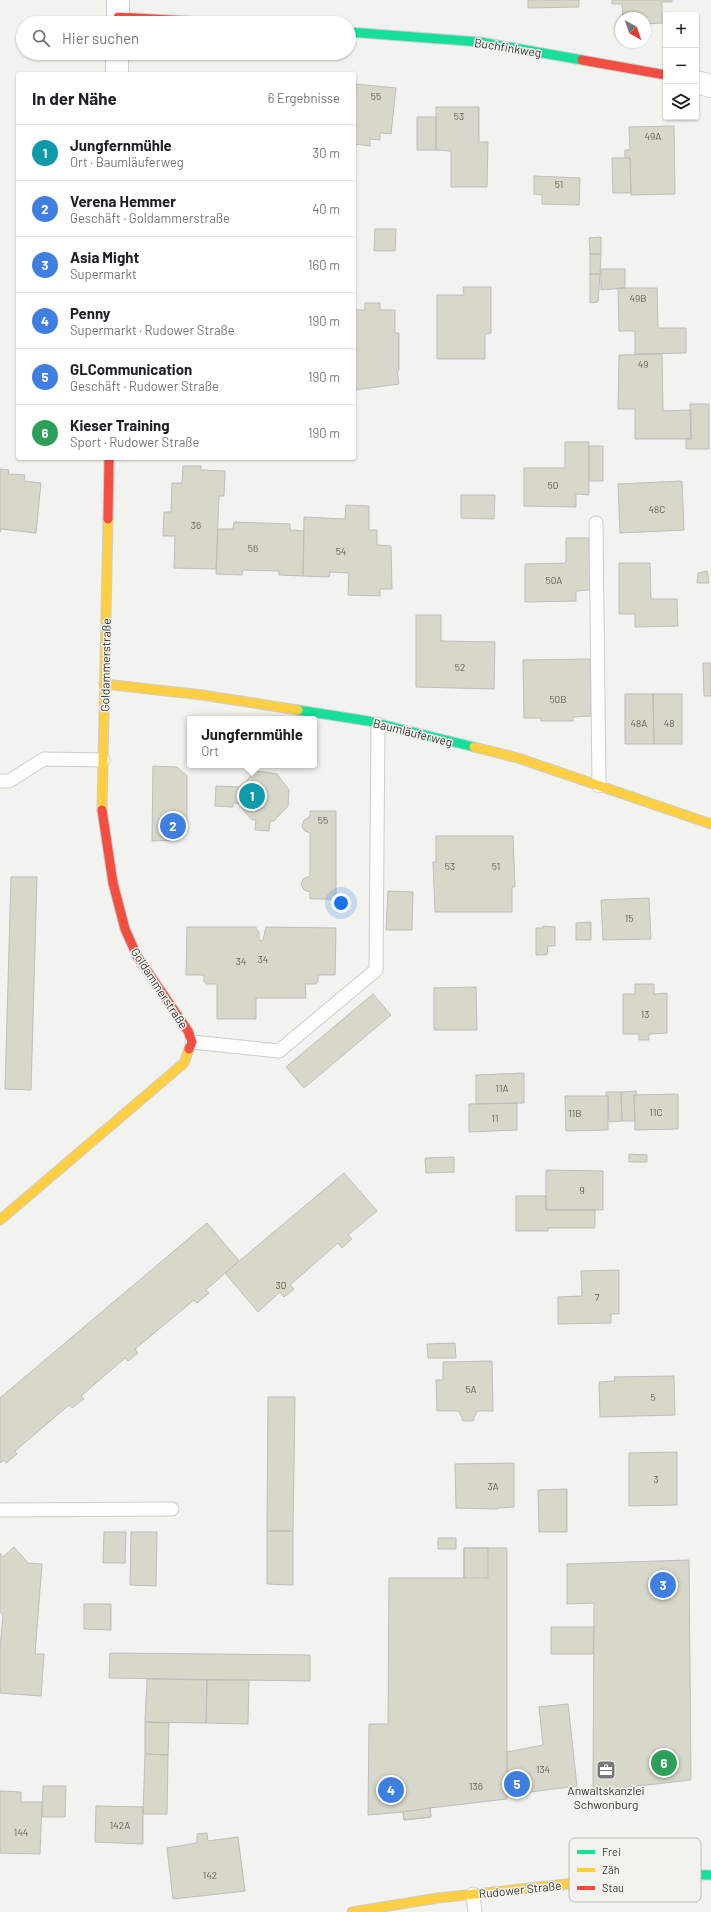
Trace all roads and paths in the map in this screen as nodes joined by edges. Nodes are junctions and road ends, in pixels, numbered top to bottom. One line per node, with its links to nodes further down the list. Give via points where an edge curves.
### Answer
1 (118, 13): 2 (street)
2 (149, 16)
3 (356, 33): 6 (street, Buchfinkweg, via 480,42)
4 (117, 60): 5 (street)
5 (117, 72)
6 (663, 74)
7 (699, 83): 8 (street)
8 (711, 86)
9 (109, 460): 11 (street, Goldammerstraße)
10 (596, 523): 15 (lane)
11 (104, 684): 12 (street, Baumläuferweg, via 202,695); 13 (street, Goldammerstraße)
12 (378, 724): 15 (street, Baumläuferweg, via 518,758); 17 (lane, via 376,970 279,1051)
13 (103, 760): 14 (lane, via 44,759 9,781); 17 (street, Goldammerstraße, via 102,810 113,883 125,929 137,956 188,1031)
14 (0, 781)
15 (599, 786): 16 (street, Baumläuferweg)
16 (711, 824)
17 (192, 1042): 18 (street, Goldammerstraße, via 184,1064)
18 (0, 1220)
19 (172, 1508): 20 (lane)
20 (1, 1511)
21 (701, 1875): 22 (street, Rudower Straße)
22 (711, 1875)
23 (569, 1884): 24 (street, Rudower Straße)
24 (473, 1894): 25 (street, Rudower Straße); 26 (lane, Rudower Straße)
25 (352, 1912)
26 (474, 1912)

